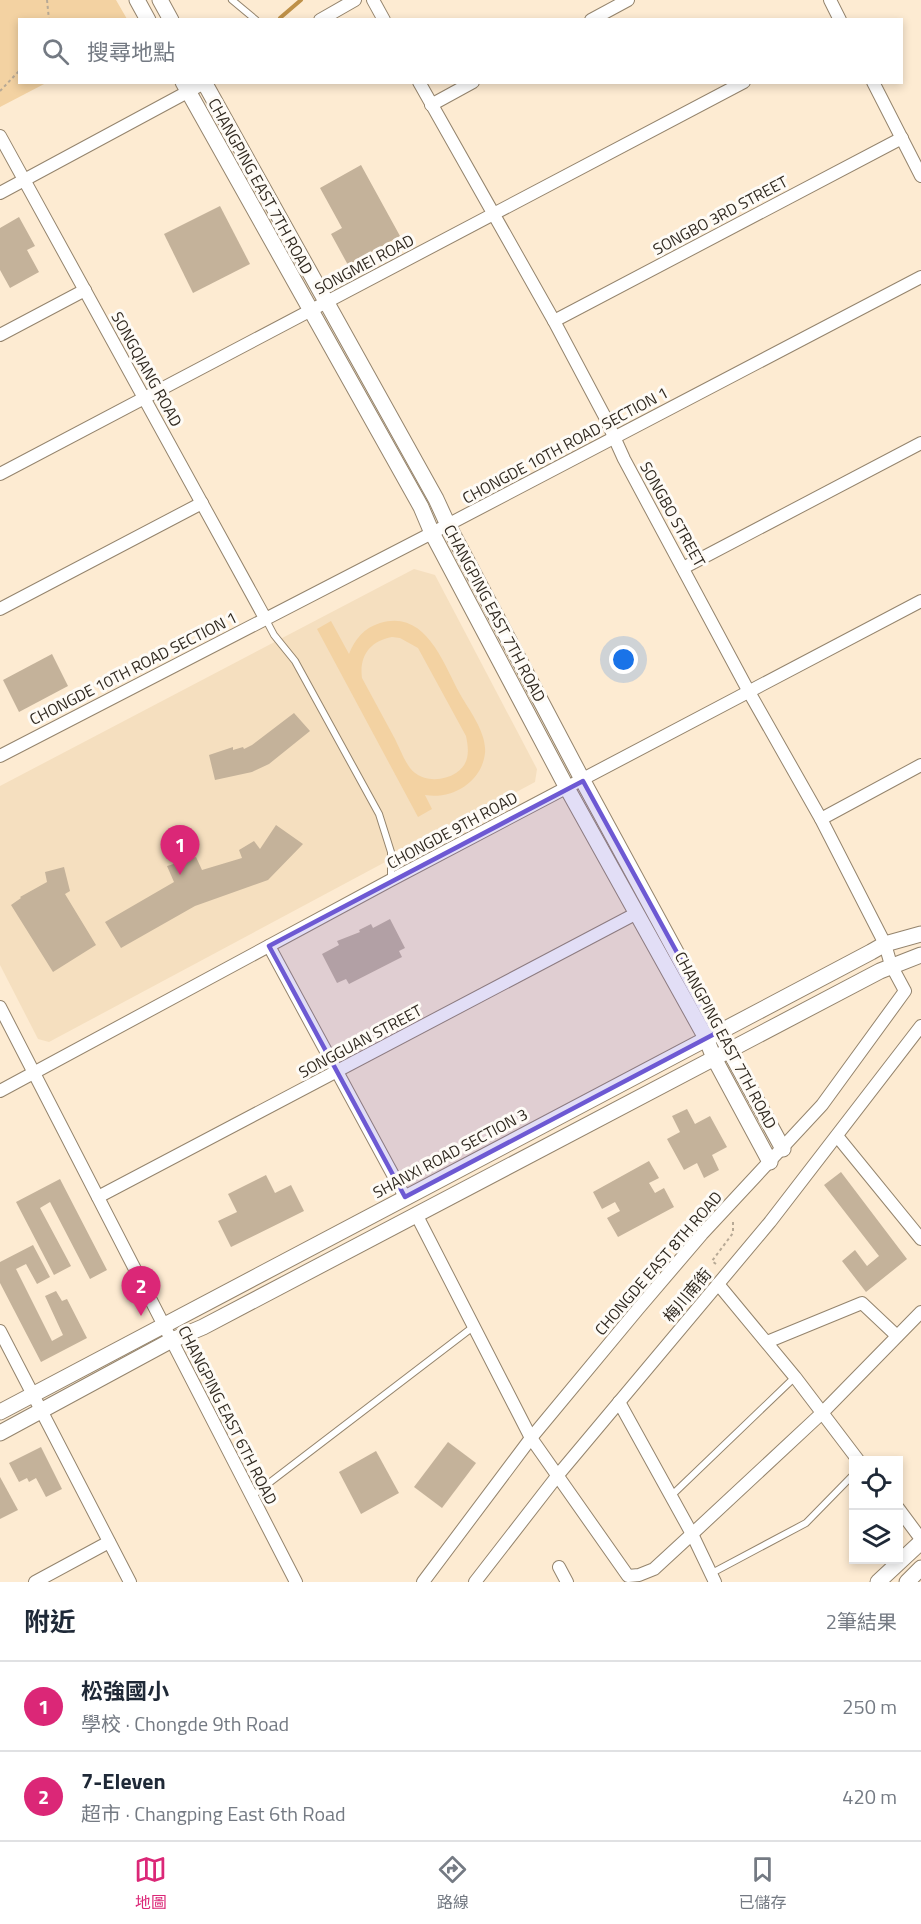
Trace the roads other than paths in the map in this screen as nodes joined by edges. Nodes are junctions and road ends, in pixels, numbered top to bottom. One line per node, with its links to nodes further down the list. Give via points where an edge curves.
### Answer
1 (137, 0): 8 (street)
2 (160, 0): 9 (street)
3 (232, 0): 10 (lane)
4 (355, 0): 11 (street)
5 (373, 0): 12 (street)
6 (628, 0): 13 (street)
7 (830, 0): 14 (street)
8 (147, 18)
9 (170, 18)
10 (254, 18)
11 (324, 18)
12 (383, 18)
13 (595, 18)
14 (839, 18)
15 (200, 84): 21 (street)
16 (206, 84): 31 (street, CHANGPING EAST 7TH ROAD)
17 (420, 84): 22 (street, SONGBO STREET)
18 (469, 84): 22 (street)
19 (740, 84): 28 (street, SONGMEI ROAD)
20 (874, 84): 24 (street)
21 (185, 87): 26 (street); 32 (street, CHANGPING EAST 7TH ROAD)
22 (431, 105): 28 (street, SONGBO STREET)
23 (0, 136): 26 (street, SONGQIANG ROAD)
24 (902, 138): 25 (street); 33 (street, SONGBO 3RD STREET)
25 (921, 176)
26 (23, 180): 27 (street); 30 (street, SONGQIANG ROAD)
27 (0, 193)
28 (493, 214): 31 (street, SONGMEI ROAD); 33 (street, SONGBO STREET)
29 (921, 277): 36 (street, CHONGDE 10TH ROAD SECTION 1)
30 (85, 290): 34 (street); 35 (street, SONGQIANG ROAD)
31 (326, 304): 32 (street, SONGMEI ROAD); 40 (street, CHANGPING EAST 7TH ROAD)
32 (311, 311): 35 (street, SONGMEI ROAD); 41 (street, CHANGPING EAST 7TH ROAD)
33 (554, 321): 36 (street, SONGBO STREET)
34 (0, 335)
35 (144, 399): 38 (street, SONGMEI ROAD); 39 (street, SONGQIANG ROAD)
36 (614, 437): 40 (street, CHONGDE 10TH ROAD SECTION 1); 42 (street, SONGBO STREET)
37 (921, 443): 42 (street)
38 (0, 474)
39 (202, 503): 44 (street); 45 (street, SONGQIANG ROAD)
40 (447, 525): 41 (street, CHONGDE 10TH ROAD SECTION 1); 49 (street, CHANGPING EAST 7TH ROAD)
41 (432, 533): 45 (street, CHONGDE 10TH ROAD SECTION 1); 50 (street, CHANGPING EAST 7TH ROAD)
42 (683, 568): 46 (street, SONGBO STREET)
43 (921, 601): 46 (street, CHONGDE 9TH ROAD)
44 (0, 609)
45 (265, 618): 47 (street, CHONGDE 10TH ROAD SECTION 1); 52 (lane, via 295,661 379,814 391,852)
46 (749, 692): 49 (street, CHONGDE 9TH ROAD); 51 (street, SONGBO STREET)
47 (0, 756)
48 (921, 765): 51 (street)
49 (583, 781): 50 (street, CHONGDE 9TH ROAD); 61 (street, CHANGPING EAST 7TH ROAD)
50 (567, 788): 52 (street, CHONGDE 9TH ROAD); 53 (street, CHANGPING EAST 7TH ROAD)
51 (821, 819): 55 (street, SONGBO STREET)
52 (391, 880): 56 (street, CHONGDE 9TH ROAD)
53 (637, 913): 61 (street, CHANGPING EAST 7TH ROAD); 64 (street, SONGGUAN STREET)
54 (921, 934): 55 (street, SHANXI ROAD SECTION 3)
55 (885, 944): 58 (street, SONGBO STREET); 61 (street, SHANXI ROAD SECTION 3)
56 (270, 946): 64 (street); 65 (street, CHONGDE 9TH ROAD)
57 (921, 956): 58 (street)
58 (891, 965): 62 (street); 68 (street, CHONGDE EAST 8TH ROAD, via 904,991 822,1105)
59 (0, 1007): 65 (street, CHANGPING EAST 6TH ROAD)
60 (921, 1026): 67 (street, 梅川南街)
61 (713, 1035): 62 (street, CHANGPING EAST 7TH ROAD); 63 (street, CHANGPING EAST 7TH ROAD); 71 (street, SHANXI ROAD SECTION 3)
62 (730, 1049): 63 (street); 68 (street, CHANGPING EAST 7TH ROAD)
63 (714, 1058): 69 (street, CHANGPING EAST 7TH ROAD); 72 (street)
64 (337, 1072): 70 (street, SONGGUAN STREET); 71 (street)
65 (34, 1073): 66 (street, CHONGDE 9TH ROAD); 70 (street, CHANGPING EAST 6TH ROAD)
66 (0, 1091)
67 (837, 1136): 73 (street); 74 (street, 梅川南街)
68 (783, 1149): 69 (street, CHONGDE EAST 8TH ROAD)
69 (770, 1162): 89 (street, CHONGDE EAST 8TH ROAD, via 702,1234)
70 (98, 1197): 76 (street, CHANGPING EAST 6TH ROAD)
71 (405, 1197): 76 (street, SHANXI ROAD SECTION 3)
72 (416, 1214): 77 (street); 80 (street)
73 (921, 1239)
74 (718, 1284): 81 (street); 84 (street, 梅川南街)
75 (921, 1312): 79 (street)
76 (163, 1327): 80 (street, CHANGPING EAST 6TH ROAD); 83 (street, SHANXI ROAD SECTION 3)
77 (473, 1327): 89 (street); 93 (lane)
78 (0, 1331): 83 (street)
79 (897, 1336): 81 (street, via 862,1303); 87 (street)
80 (170, 1341): 85 (street); 93 (street, CHANGPING EAST 6TH ROAD)
81 (767, 1342): 82 (street)
82 (795, 1377): 87 (street); 94 (lane)
83 (32, 1396): 85 (street); 86 (street, SHANXI ROAD SECTION 3)
84 (619, 1402): 91 (street, 梅川南街); 94 (street)
85 (41, 1411): 88 (street); 98 (street)
86 (0, 1412)
87 (822, 1413): 90 (street); 96 (street)
88 (0, 1433)
89 (531, 1438): 91 (street); 105 (street, CHONGDE EAST 8TH ROAD)
90 (854, 1456)
91 (558, 1475): 96 (street, via 628,1575 654,1569); 106 (street, 梅川南街)
92 (849, 1479): 101 (lane, via 806,1523)
93 (251, 1496): 102 (street, CHANGPING EAST 6TH ROAD)
94 (670, 1496): 96 (street)
95 (899, 1510): 97 (street)
96 (692, 1534): 101 (street)
97 (921, 1540): 108 (street)
98 (109, 1542): 103 (street); 104 (street)
99 (559, 1567): 107 (street)
100 (921, 1568): 109 (street)
101 (714, 1578)
102 (294, 1581)
103 (35, 1582)
104 (130, 1582)
105 (423, 1582)
106 (475, 1582)
107 (567, 1582)
108 (878, 1582)
109 (907, 1582)

